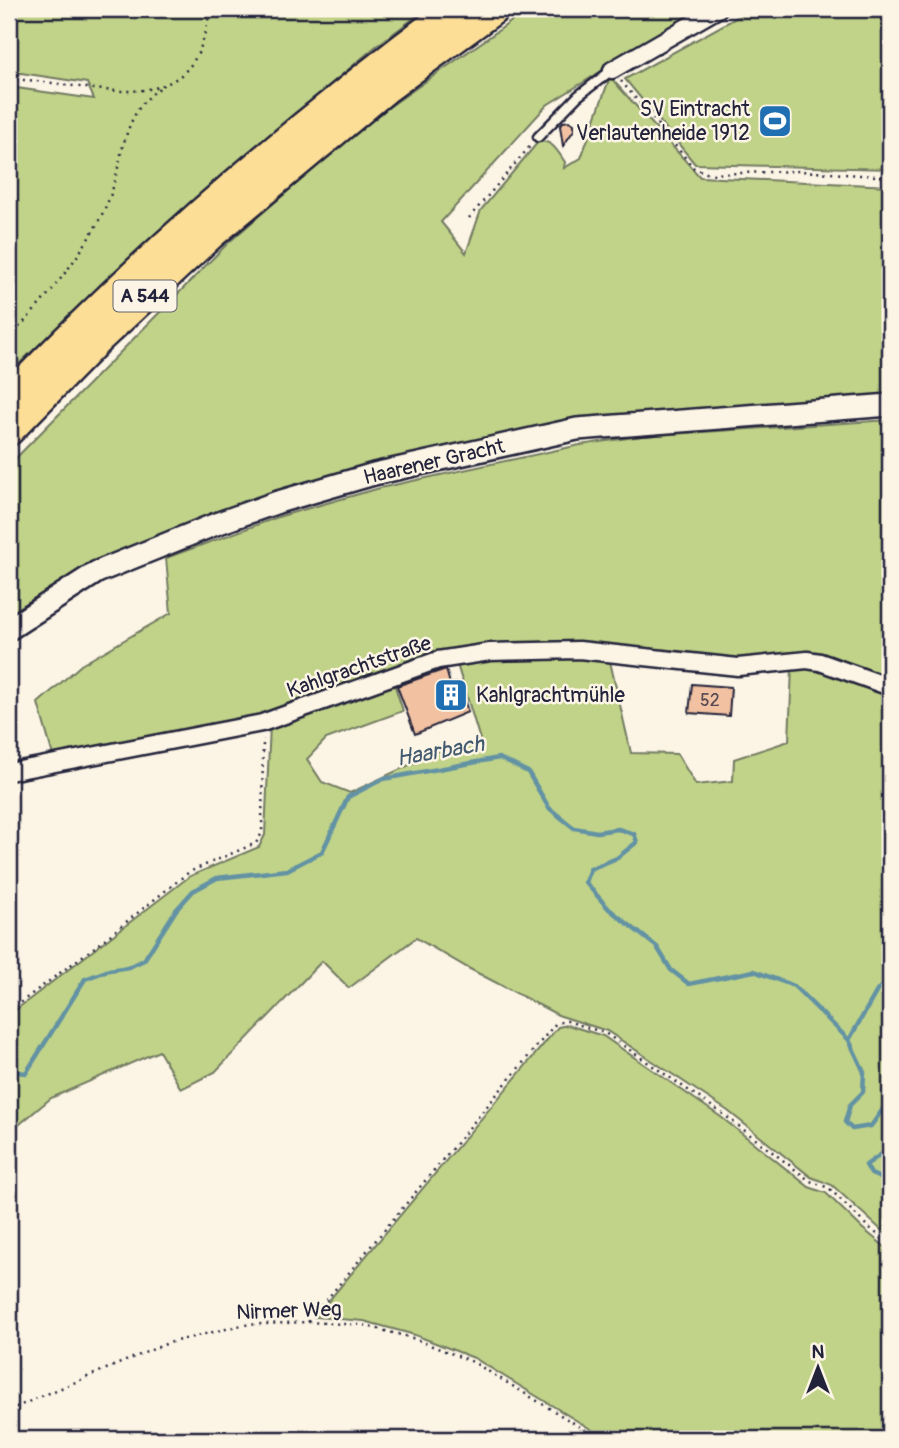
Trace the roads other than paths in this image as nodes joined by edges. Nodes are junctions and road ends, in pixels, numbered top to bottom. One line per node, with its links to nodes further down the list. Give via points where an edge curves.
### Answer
1 (454, 9): 6 (highway, A 544, via 300,127 128,281)
2 (495, 9): 8 (highway, A 544, via 386,89 212,234)
3 (718, 9): 4 (street)
4 (612, 70): 5 (lane, via 578,96)
5 (538, 137)
6 (9, 398)
7 (890, 405): 9 (main road, Haarener Gracht, via 578,429 374,474 228,519 97,572)
8 (9, 432)
9 (9, 629)
10 (890, 687): 11 (street, Kahlgrachtstraße, via 807,660 738,667 579,650 490,652 438,660 262,723)
11 (9, 772)

